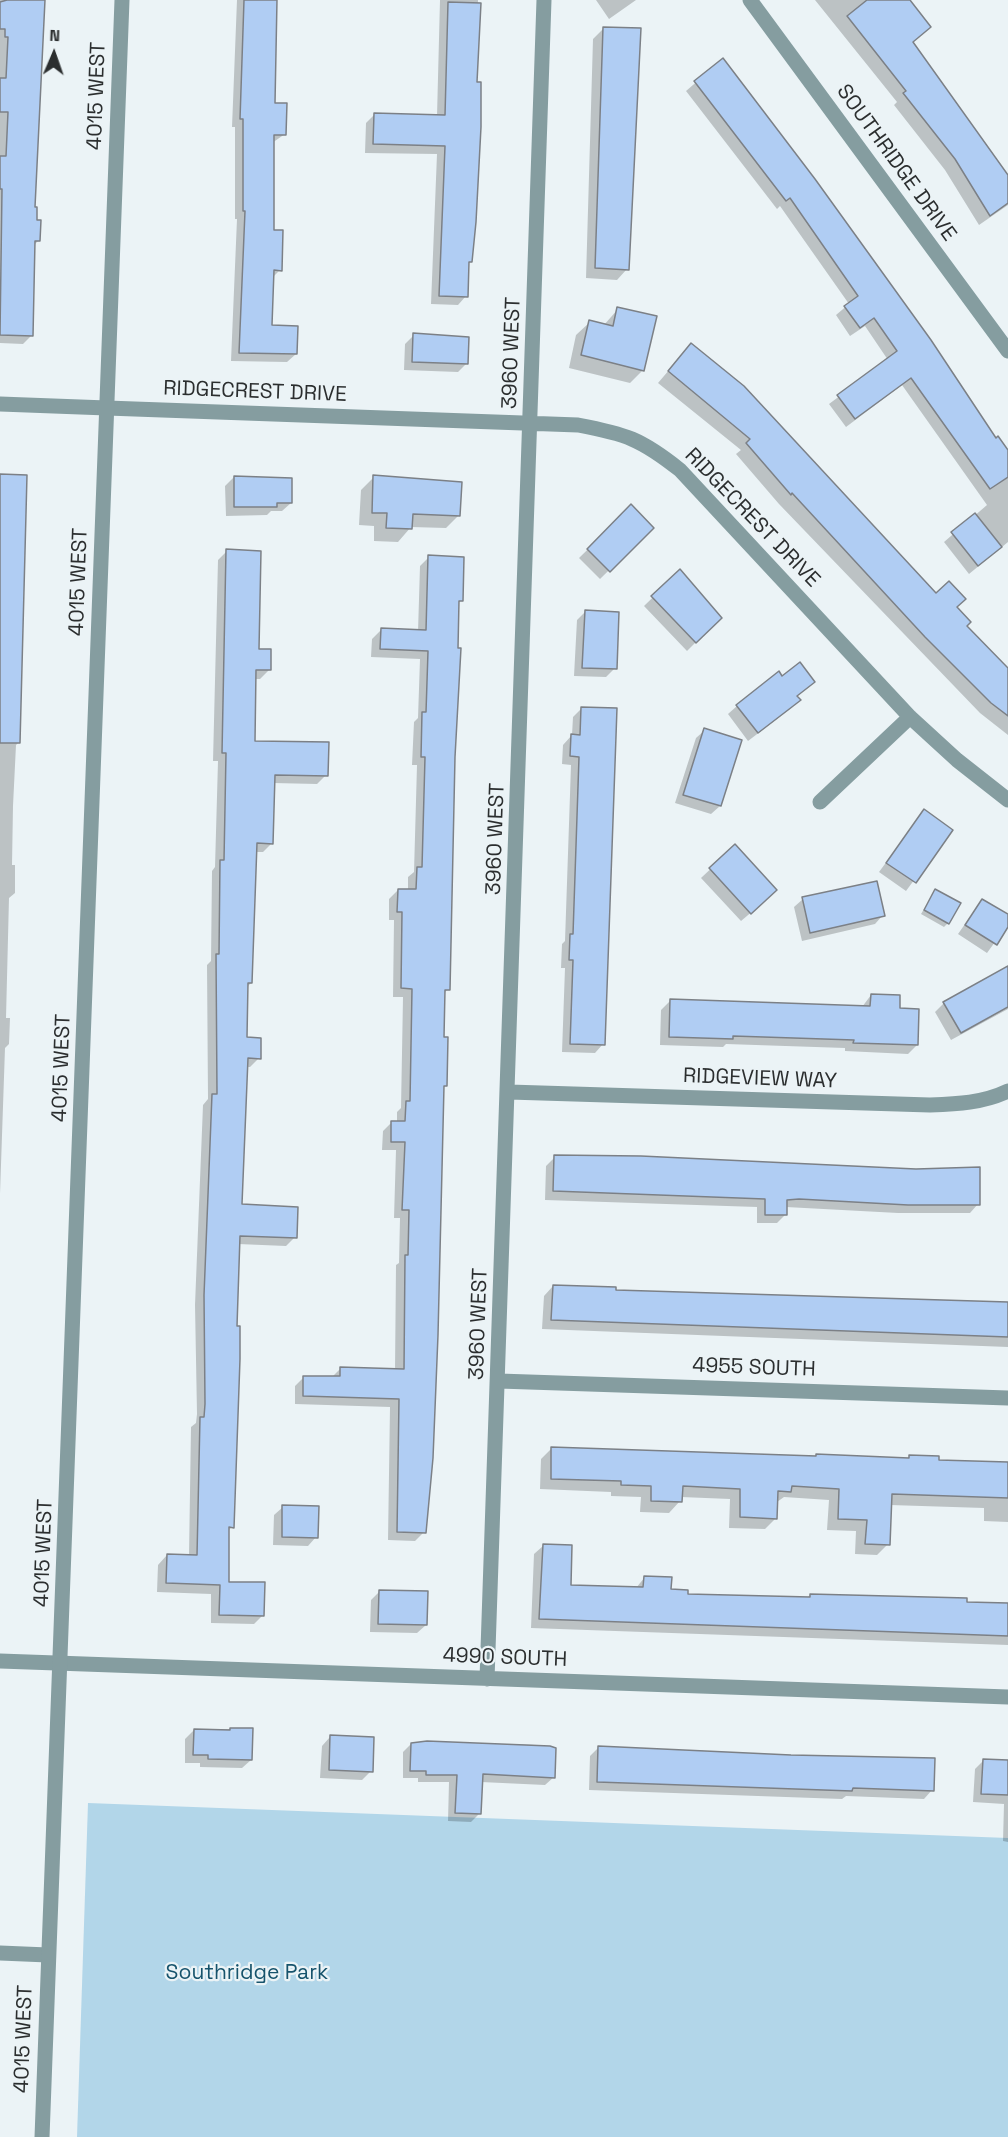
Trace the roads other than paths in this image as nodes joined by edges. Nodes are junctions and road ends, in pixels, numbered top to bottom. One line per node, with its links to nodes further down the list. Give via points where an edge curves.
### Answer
1 (122, 0): 6 (street, 4015 WEST)
2 (544, 0): 7 (street, 3960 WEST)
3 (750, 0): 4 (street, SOUTHRIDGE DRIVE)
4 (1008, 351)
5 (0, 404): 6 (street, RIDGECREST DRIVE)
6 (107, 408): 7 (street, RIDGECREST DRIVE); 16 (street, 4015 WEST)
7 (530, 424): 8 (street, RIDGECREST DRIVE, via 578,425 623,433 654,448 680,470); 12 (street, 3960 WEST)
8 (910, 717): 9 (street, RIDGECREST DRIVE); 10 (street)
9 (1008, 800)
10 (820, 802)
11 (1008, 1091): 12 (street, RIDGEVIEW WAY, via 964,1104 930,1105)
12 (509, 1092): 13 (street, 3960 WEST)
13 (499, 1380): 14 (street, 4955 SOUTH); 17 (street, 3960 WEST)
14 (1008, 1398)
15 (0, 1661): 16 (street, 4990 SOUTH)
16 (61, 1664): 17 (street, 4990 SOUTH); 20 (street, 4015 WEST)
17 (487, 1679): 18 (street, 4990 SOUTH)
18 (1008, 1697)
19 (0, 1953): 20 (street)
20 (48, 1956): 21 (street, 4015 WEST)
21 (42, 2137)

